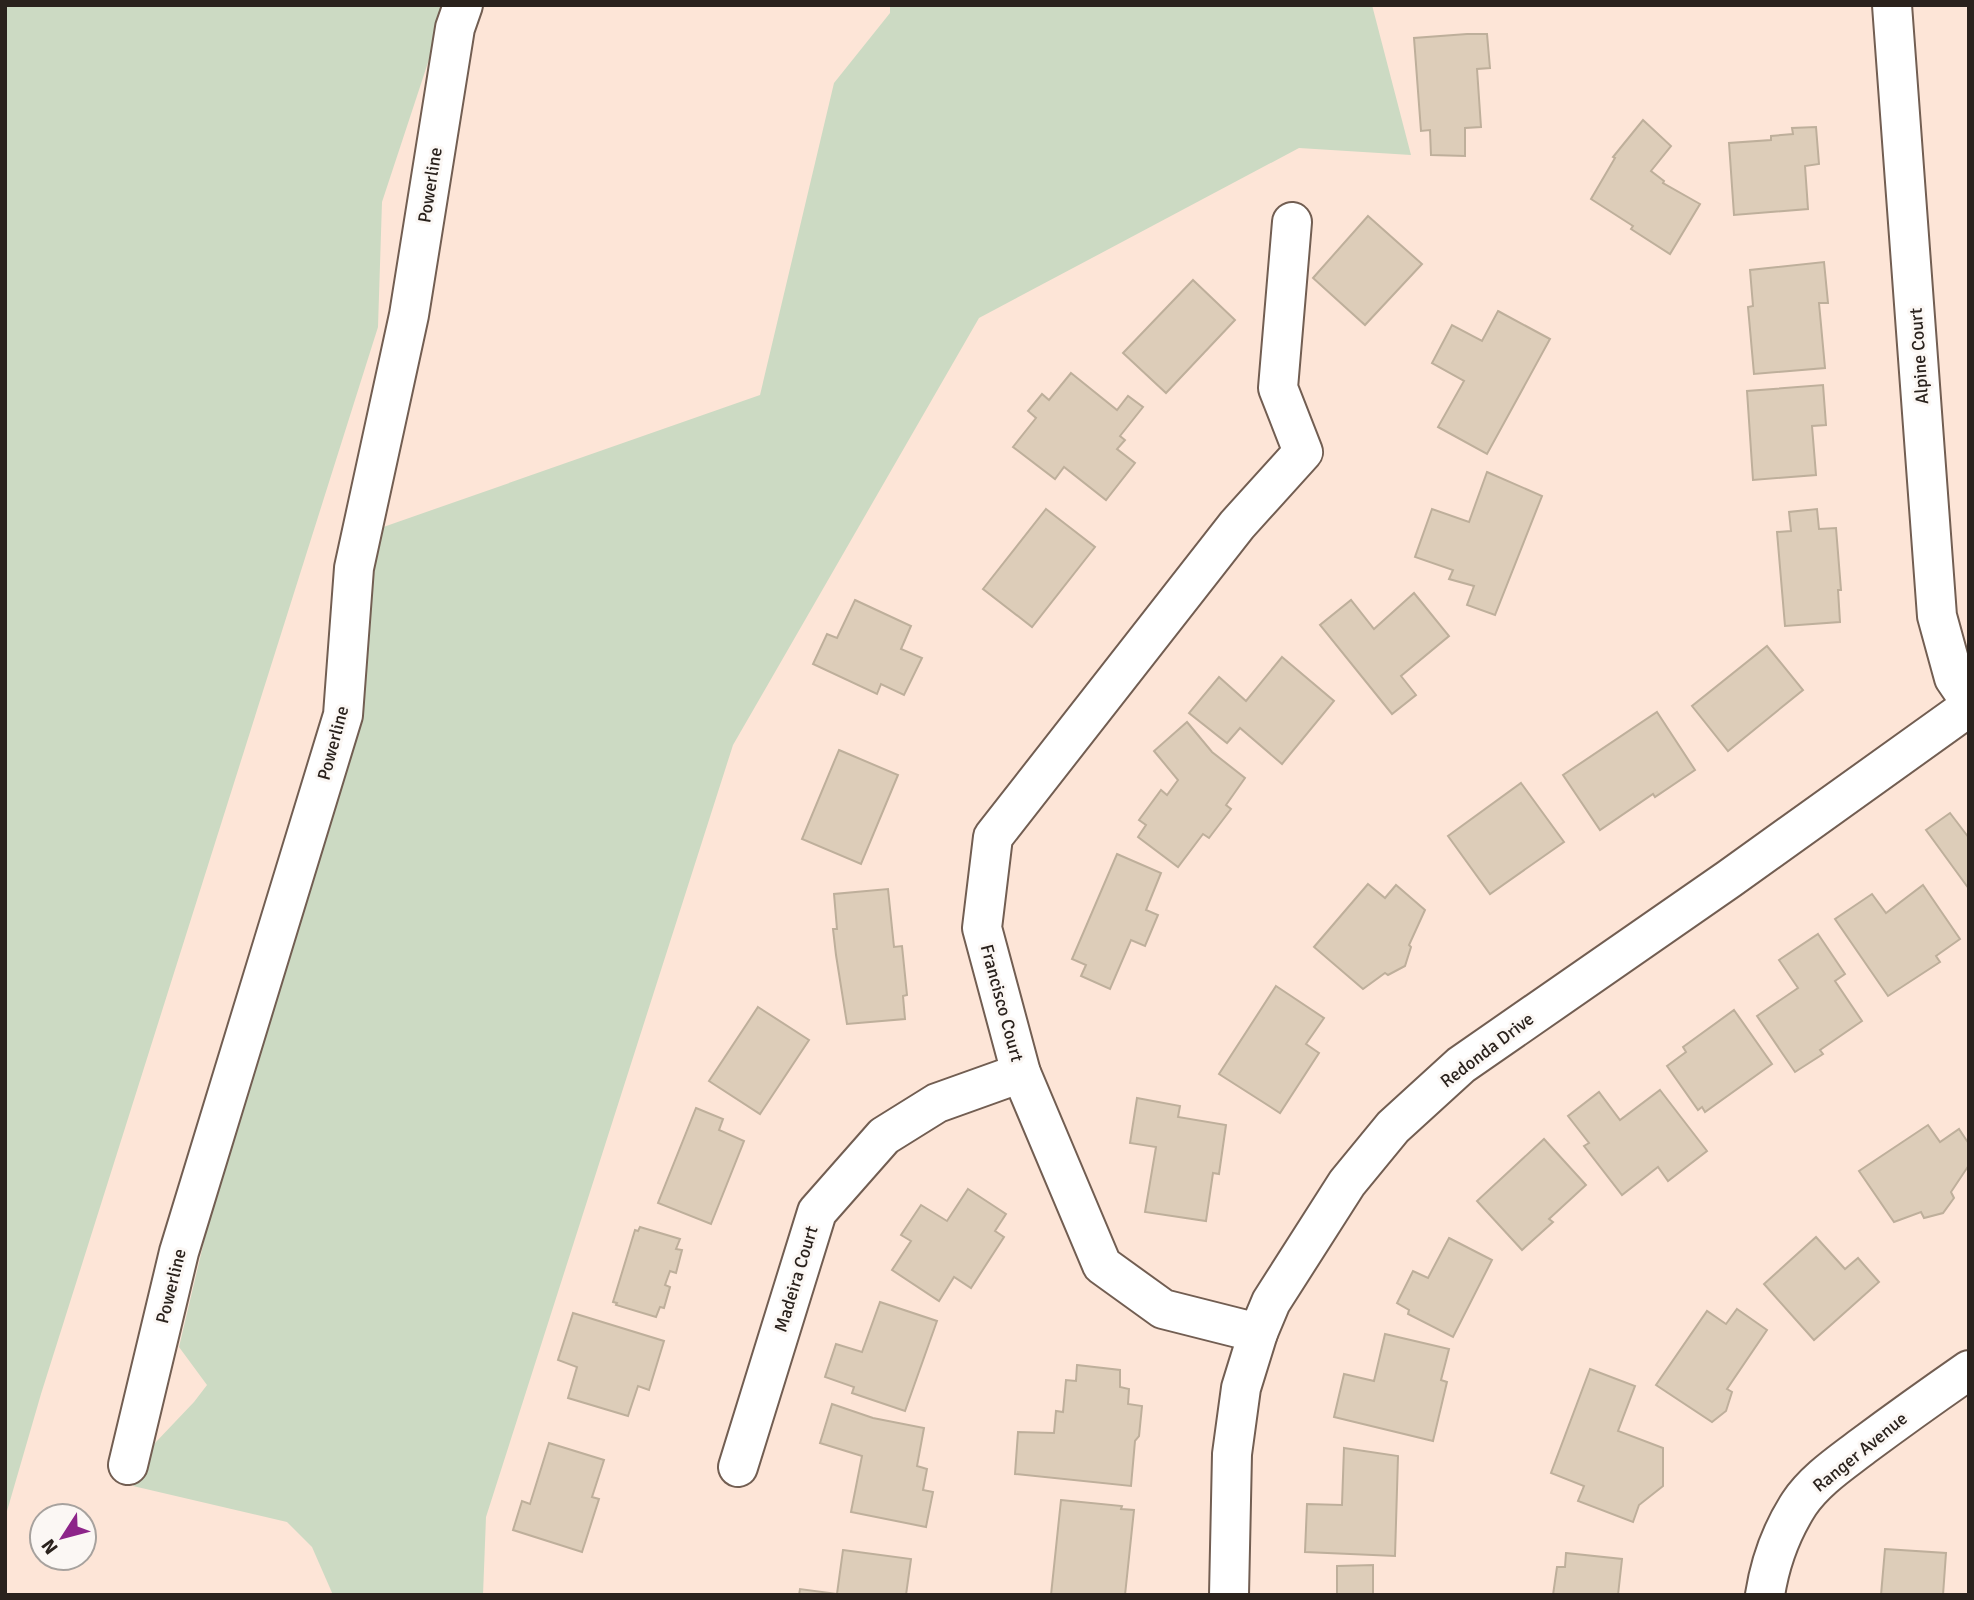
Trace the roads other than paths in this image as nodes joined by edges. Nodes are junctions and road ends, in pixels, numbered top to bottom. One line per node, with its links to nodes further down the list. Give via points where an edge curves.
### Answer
1 (463, 5): 9 (street, Powerline, via 455,27 409,315 354,568 343,715 179,1252)
2 (1892, 5): 4 (street, Alpine Court, via 1937,616 1954,678)
3 (1292, 222): 6 (street, Francisco Court, via 1278,388 1303,452 1237,524 993,837 982,928)
4 (1969, 700)
5 (1969, 707): 7 (street, Redonda Drive, via 1461,1065 1393,1127 1347,1183 1271,1302)
6 (1021, 1073): 7 (street, Francisco Court, via 1102,1265 1163,1309); 10 (street, Madeira Court, via 937,1102 884,1136 817,1212)
7 (1258, 1333): 11 (street, Redonda Drive, via 1241,1388 1232,1454)
8 (1969, 1370): 12 (street, Ranger Avenue, via 1825,1476 1800,1503 1769,1570)
9 (128, 1465)
10 (738, 1467)
11 (1229, 1595)
12 (1765, 1595)

